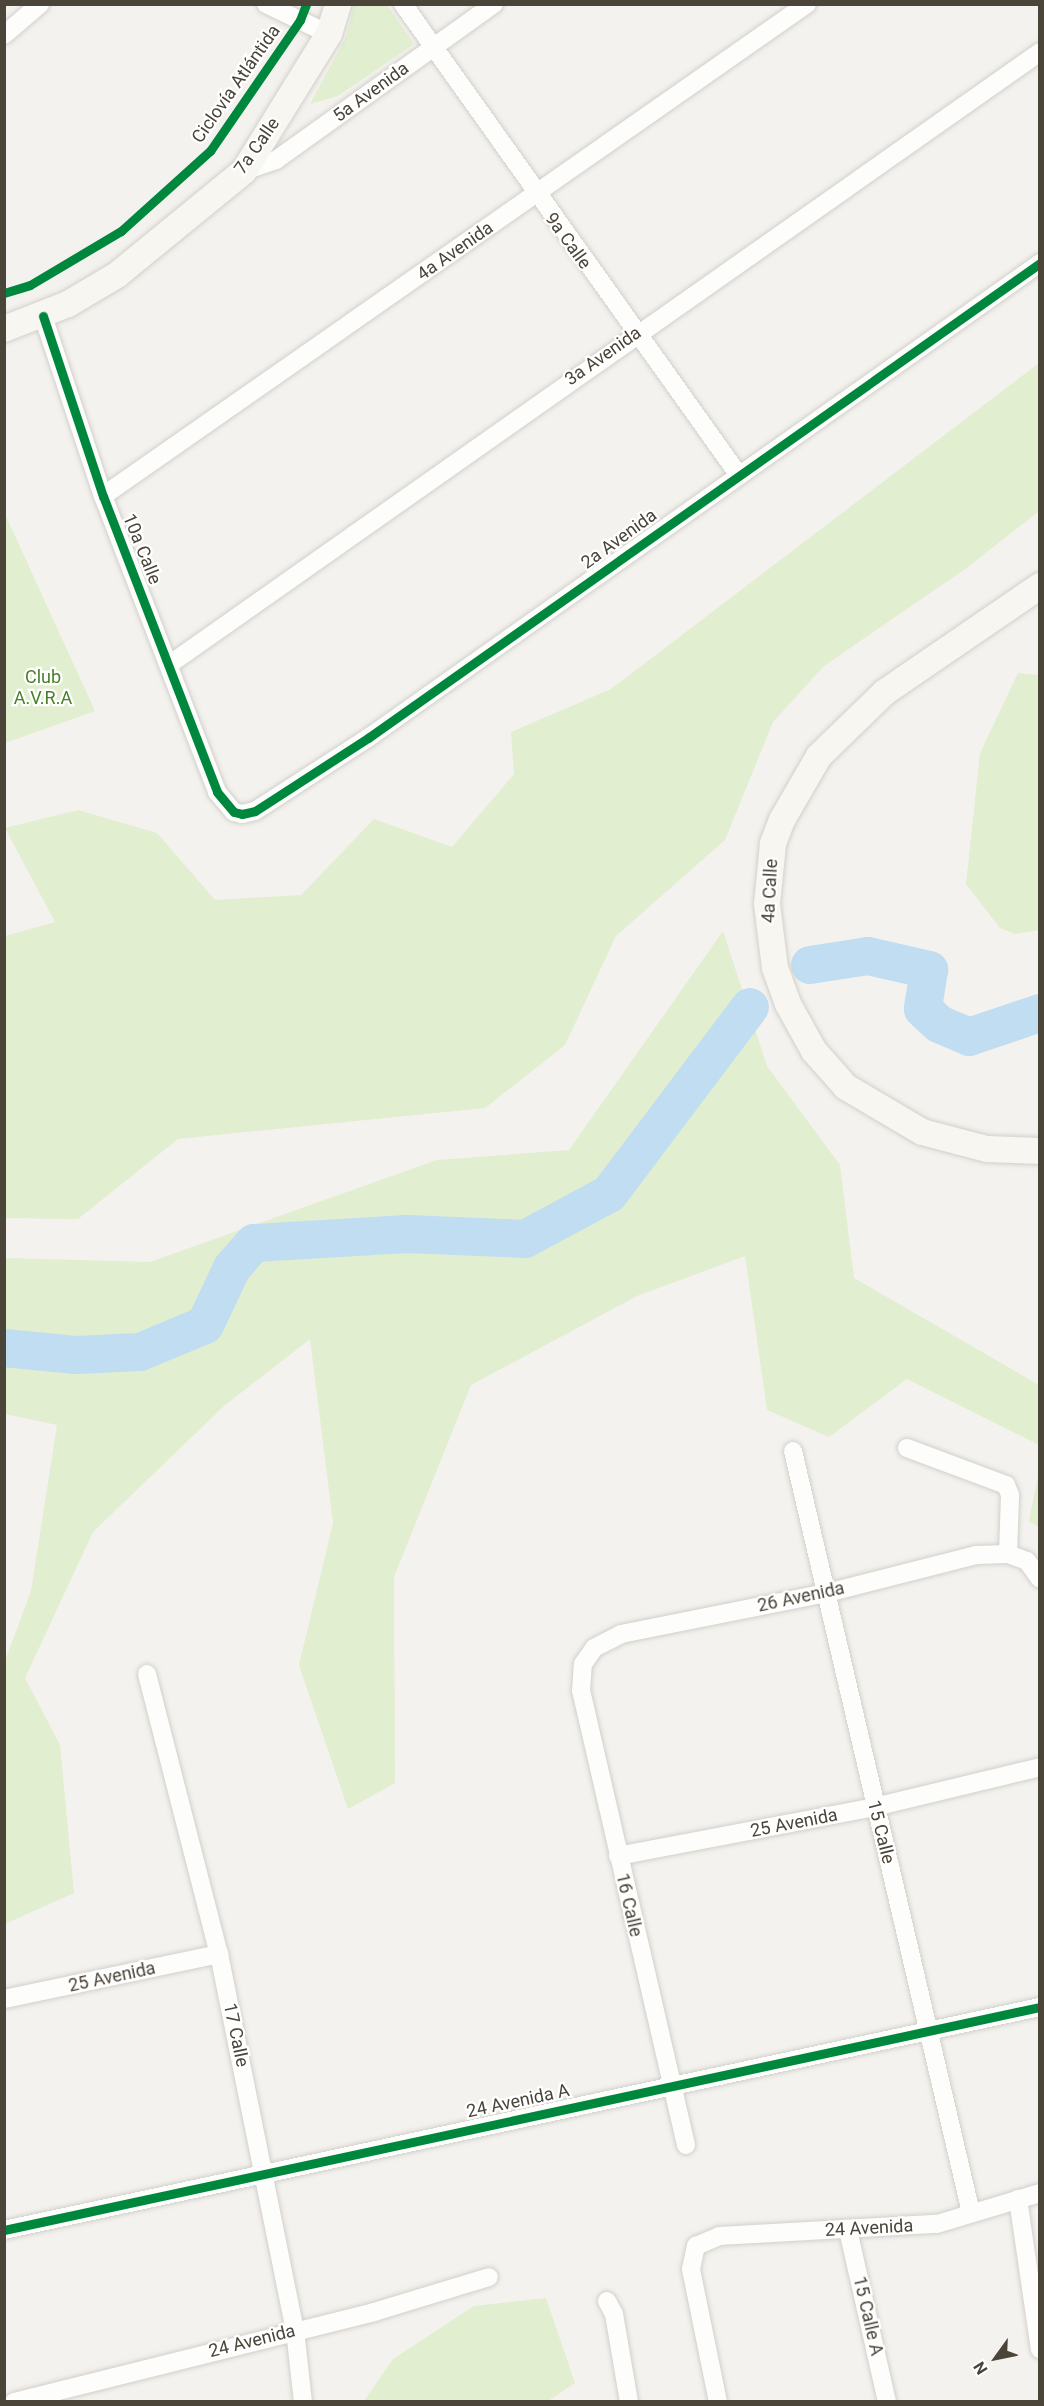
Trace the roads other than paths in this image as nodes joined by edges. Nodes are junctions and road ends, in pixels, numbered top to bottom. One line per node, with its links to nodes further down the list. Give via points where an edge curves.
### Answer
1 (40, 4): 8 (street)
2 (266, 4): 7 (street)
3 (338, 4): 7 (main road, 7a Calle)
4 (403, 4): 9 (street, 9a Calle)
5 (494, 4): 9 (street, 5a Avenida)
6 (807, 4): 12 (street, 4a Avenida)
7 (329, 34): 11 (main road, 7a Calle)
8 (4, 35)
9 (433, 48): 11 (street, 5a Avenida, via 276,160); 12 (street, 9a Calle)
10 (1040, 52): 16 (street, 3a Avenida)
11 (244, 171): 14 (main road, 7a Calle, via 140,258 93,290)
12 (536, 195): 16 (street, 9a Calle); 18 (street, 4a Avenida)
13 (1040, 263): 17 (street, 2a Avenida)
14 (43, 316): 15 (main road); 18 (street, 10a Calle)
15 (4, 329)
16 (635, 333): 17 (street, 9a Calle); 20 (street, 3a Avenida)
17 (738, 474): 21 (street, 2a Avenida, via 369,738 255,811 234,812)
18 (103, 496): 20 (street, 10a Calle)
19 (1040, 586): 22 (main road, 4a Calle, via 884,693 819,756 782,820 769,876 768,935 788,1004 814,1051 846,1087 895,1118 950,1141 987,1149)
20 (170, 664): 21 (street, 10a Calle)
21 (217, 792)
22 (1040, 1151)
23 (907, 1448): 25 (street, via 1005,1485 1010,1495)
24 (792, 1451): 27 (street, 15 Calle)
25 (1008, 1554): 26 (street, 26 Avenida, via 1027,1561); 27 (street, 26 Avenida, via 976,1555)
26 (1040, 1578)
27 (827, 1593): 28 (street, 26 Avenida, via 621,1634 594,1648); 31 (street, 15 Calle)
28 (583, 1664): 32 (street, 16 Calle, via 581,1691)
29 (147, 1674): 33 (street, 17 Calle)
30 (1040, 1767): 31 (street, 25 Avenida)
31 (875, 1808): 32 (street, 25 Avenida); 36 (street, 15 Calle)
32 (618, 1856): 37 (street, 16 Calle)
33 (219, 1954): 34 (street, 25 Avenida); 39 (street, 17 Calle)
34 (4, 1999)
35 (1040, 2007): 36 (street, 24 Avenida A)
36 (930, 2031): 37 (street, 24 Avenida A); 42 (street, 15 Calle)
37 (670, 2086): 38 (street, 16 Calle); 39 (street, 24 Avenida A)
38 (687, 2145)
39 (264, 2171): 43 (street, 24 Avenida A); 47 (street, 17 Calle)
40 (1040, 2193): 41 (street, 24 Avenida)
41 (1018, 2199): 42 (street, 24 Avenida); 48 (street)
42 (971, 2212): 44 (street, 24 Avenida, via 937,2224)
43 (4, 2230)
44 (848, 2230): 52 (street, 24 Avenida, via 719,2236 696,2247 691,2269); 53 (street, 15 Calle A)
45 (489, 2277): 47 (street, 24 Avenida, via 374,2312)
46 (607, 2301): 51 (street, via 614,2314)
47 (294, 2330): 49 (street, 24 Avenida); 50 (street, 17 Calle)
48 (1040, 2349)
49 (14, 2402)
50 (303, 2402)
51 (629, 2402)
52 (718, 2402)
53 (887, 2402)

